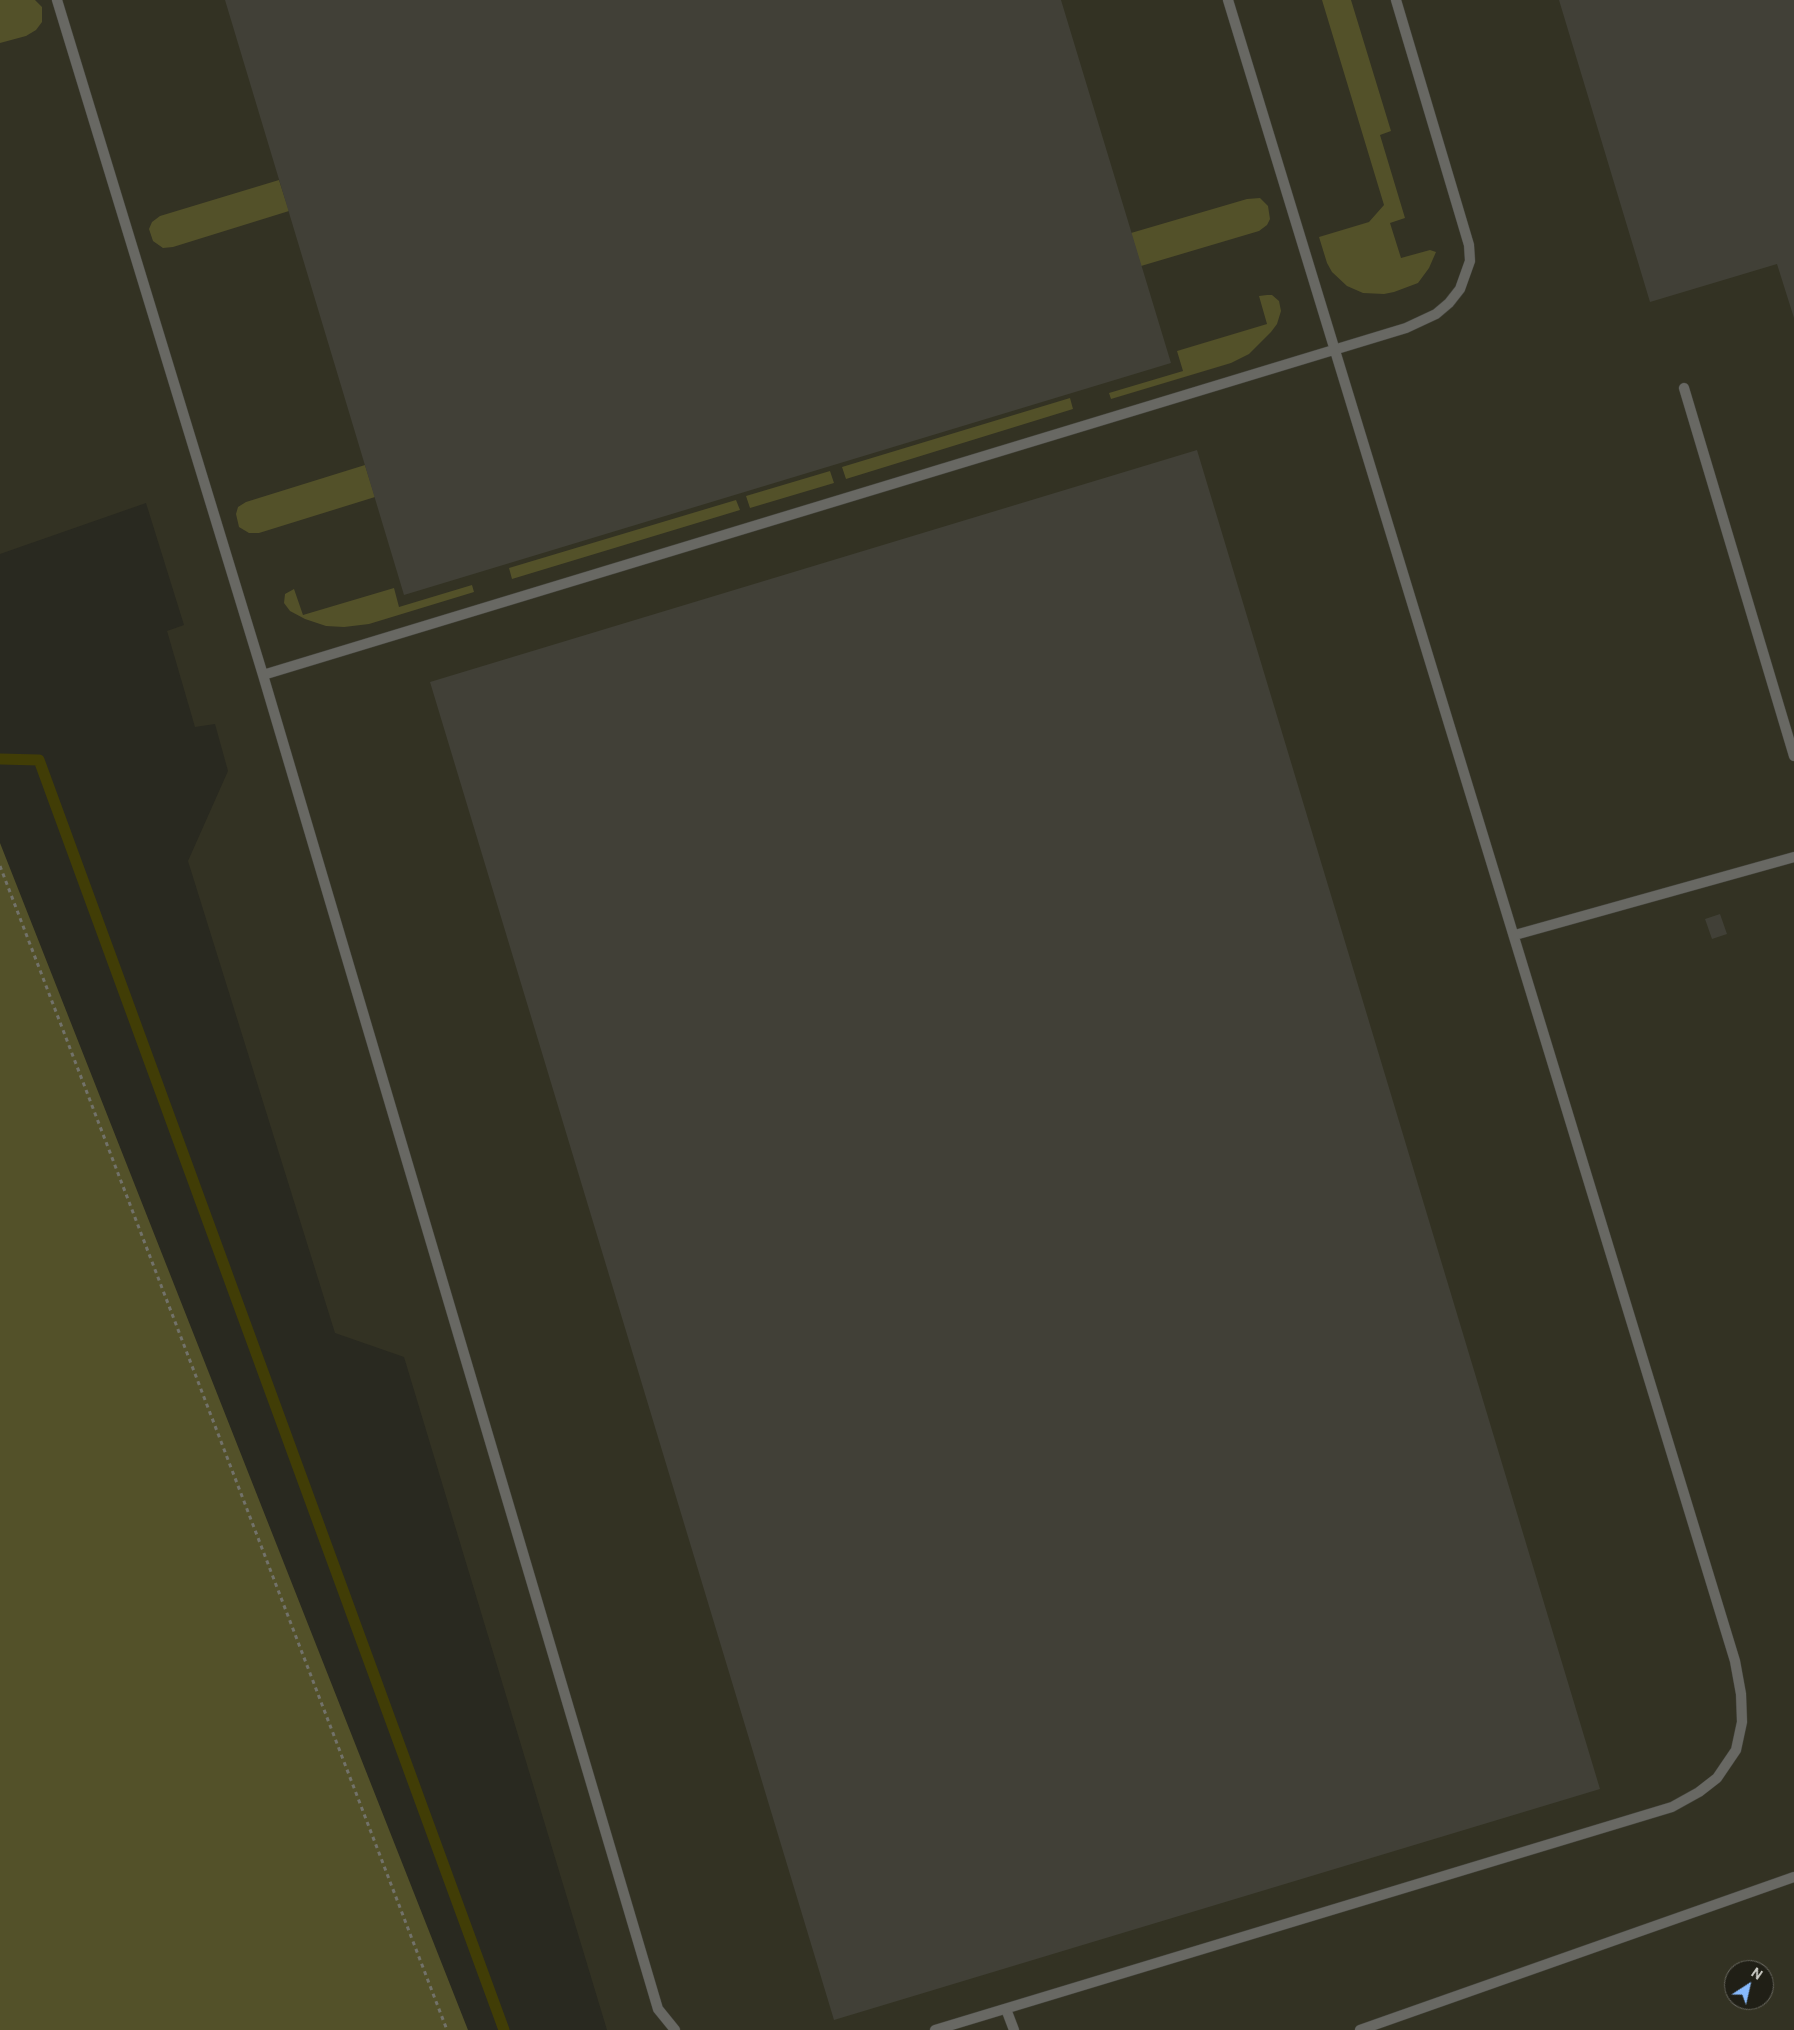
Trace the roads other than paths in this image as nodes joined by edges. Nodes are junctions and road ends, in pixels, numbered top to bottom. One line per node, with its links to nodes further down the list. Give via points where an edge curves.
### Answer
1 (57, 0): 6 (lane)
2 (1228, 0): 4 (lane)
3 (1396, 0): 4 (lane, via 1464,226 1470,262 1460,289 1436,314 1406,328)
4 (1334, 349): 6 (lane); 9 (lane)
5 (1684, 388): 7 (lane)
6 (263, 675): 12 (lane, via 658,2009)
7 (1794, 756)
8 (1794, 857): 9 (lane)
9 (1515, 935): 11 (lane, via 1735,1661 1742,1722 1736,1750 1717,1778 1672,1807)
10 (1794, 1877): 15 (lane)
11 (1006, 2008): 13 (lane); 14 (lane)
12 (675, 2030)
13 (935, 2030)
14 (1014, 2030)
15 (1360, 2030)

